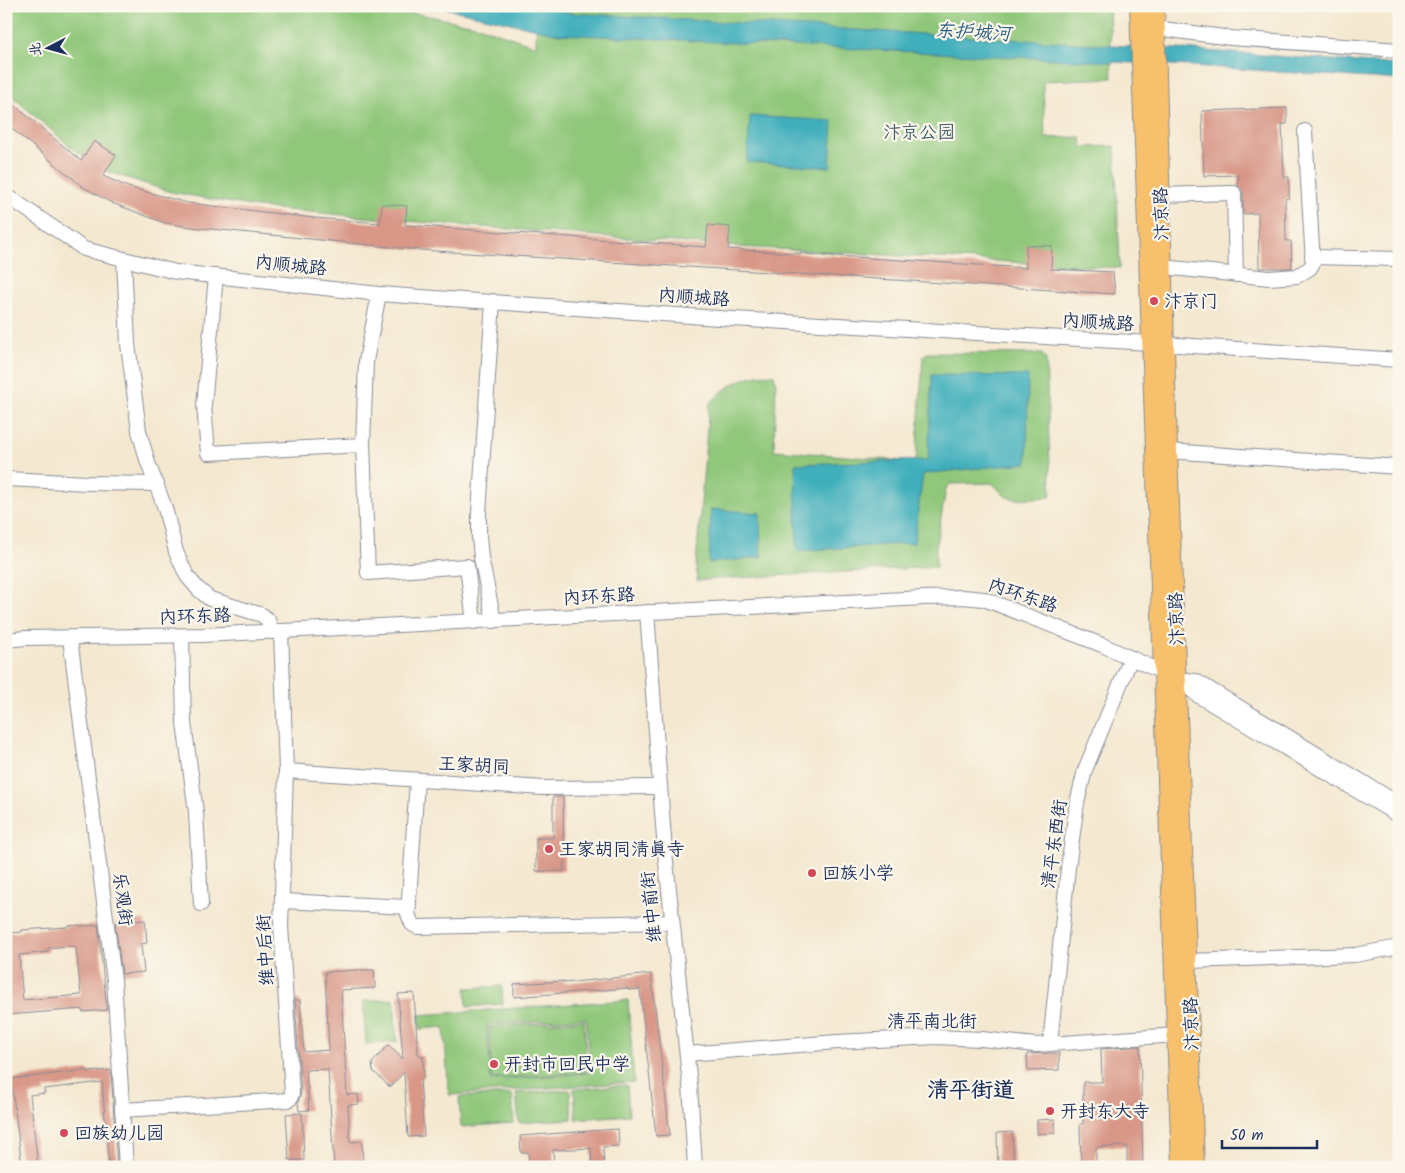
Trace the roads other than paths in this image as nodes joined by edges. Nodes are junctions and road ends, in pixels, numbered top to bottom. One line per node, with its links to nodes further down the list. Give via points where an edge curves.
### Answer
1 (1139, 6): 3 (main road)
2 (1155, 6): 3 (main road)
3 (1150, 33): 4 (street); 5 (main road)
4 (1399, 50)
5 (1148, 72): 8 (main road, 汴京路); 17 (main road, 汴京路)
6 (1305, 132): 9 (street)
7 (6, 195): 11 (street, 内顺城路, via 84,249)
8 (1160, 195): 12 (main road, 汴京路); 13 (street, via 1234,193)
9 (1312, 257): 10 (street); 13 (street, via 1310,268 1297,276)
10 (1399, 258)
11 (124, 259): 14 (street, 内顺城路, via 176,272); 23 (street, via 128,344 139,431)
12 (1163, 267): 13 (street); 17 (main road, 汴京路)
13 (1236, 275)
14 (216, 276): 15 (street, 内顺城路); 19 (street, via 204,405 208,452)
15 (378, 294): 16 (street, 内顺城路); 19 (street, via 366,361)
16 (493, 301): 17 (street, 内顺城路); 25 (street, via 479,537)
17 (1158, 344): 18 (street, 内顺城路); 20 (main road, 汴京路); 32 (main road, 汴京路)
18 (1399, 360)
19 (362, 445): 26 (street, via 368,572 467,566)
20 (1168, 451): 21 (street); 32 (main road, 汴京路)
21 (1399, 467)
22 (6, 479): 23 (street)
23 (156, 484): 27 (street, via 176,552 187,576 210,598 262,615)
24 (647, 612): 25 (street, 内环东路); 31 (street, 内环东路, via 924,598 977,599 1007,607); 35 (street, 维中前街)
25 (494, 621): 26 (street, 内环东路)
26 (474, 622): 27 (street, 内环东路)
27 (277, 632): 28 (street, 内环东路); 33 (street, 维中后街)
28 (182, 636): 29 (street, 内环东路); 39 (street, via 184,723 196,812)
29 (70, 638): 30 (street, 内环东路); 47 (street, 乐观街, via 114,980)
30 (6, 640)
31 (1131, 658): 32 (street, 内环东路); 45 (street, 清平东西街, via 1085,770 1077,802)
32 (1171, 675): 36 (street, 内环东路, via 1196,681); 37 (street, 内环东路, via 1197,695); 43 (main road, 汴京路); 44 (main road, 汴京路)
33 (286, 771): 34 (street, 王家胡同); 38 (street, 维中后街)
34 (417, 781): 35 (street, 王家胡同, via 542,788); 40 (street)
35 (660, 787): 41 (street, 维中前街)
36 (1399, 804)
37 (1399, 816)
38 (282, 901): 40 (street); 47 (street, 维中后街, via 290,1099)
39 (201, 904)
40 (409, 907): 41 (street, via 409,919 418,927)
41 (672, 922): 46 (street, 维中前街)
42 (1399, 947): 43 (street, via 1355,955)
43 (1188, 961): 51 (main road, 汴京路)
44 (1177, 1035): 45 (street, 清平南北街); 50 (main road, 汴京路)
45 (1050, 1044): 46 (street, 清平南北街, via 936,1037)
46 (687, 1054): 49 (street, 维中前街)
47 (122, 1110): 48 (street, 乐观街)
48 (126, 1167)
49 (694, 1167)
50 (1181, 1167)
51 (1195, 1167)

